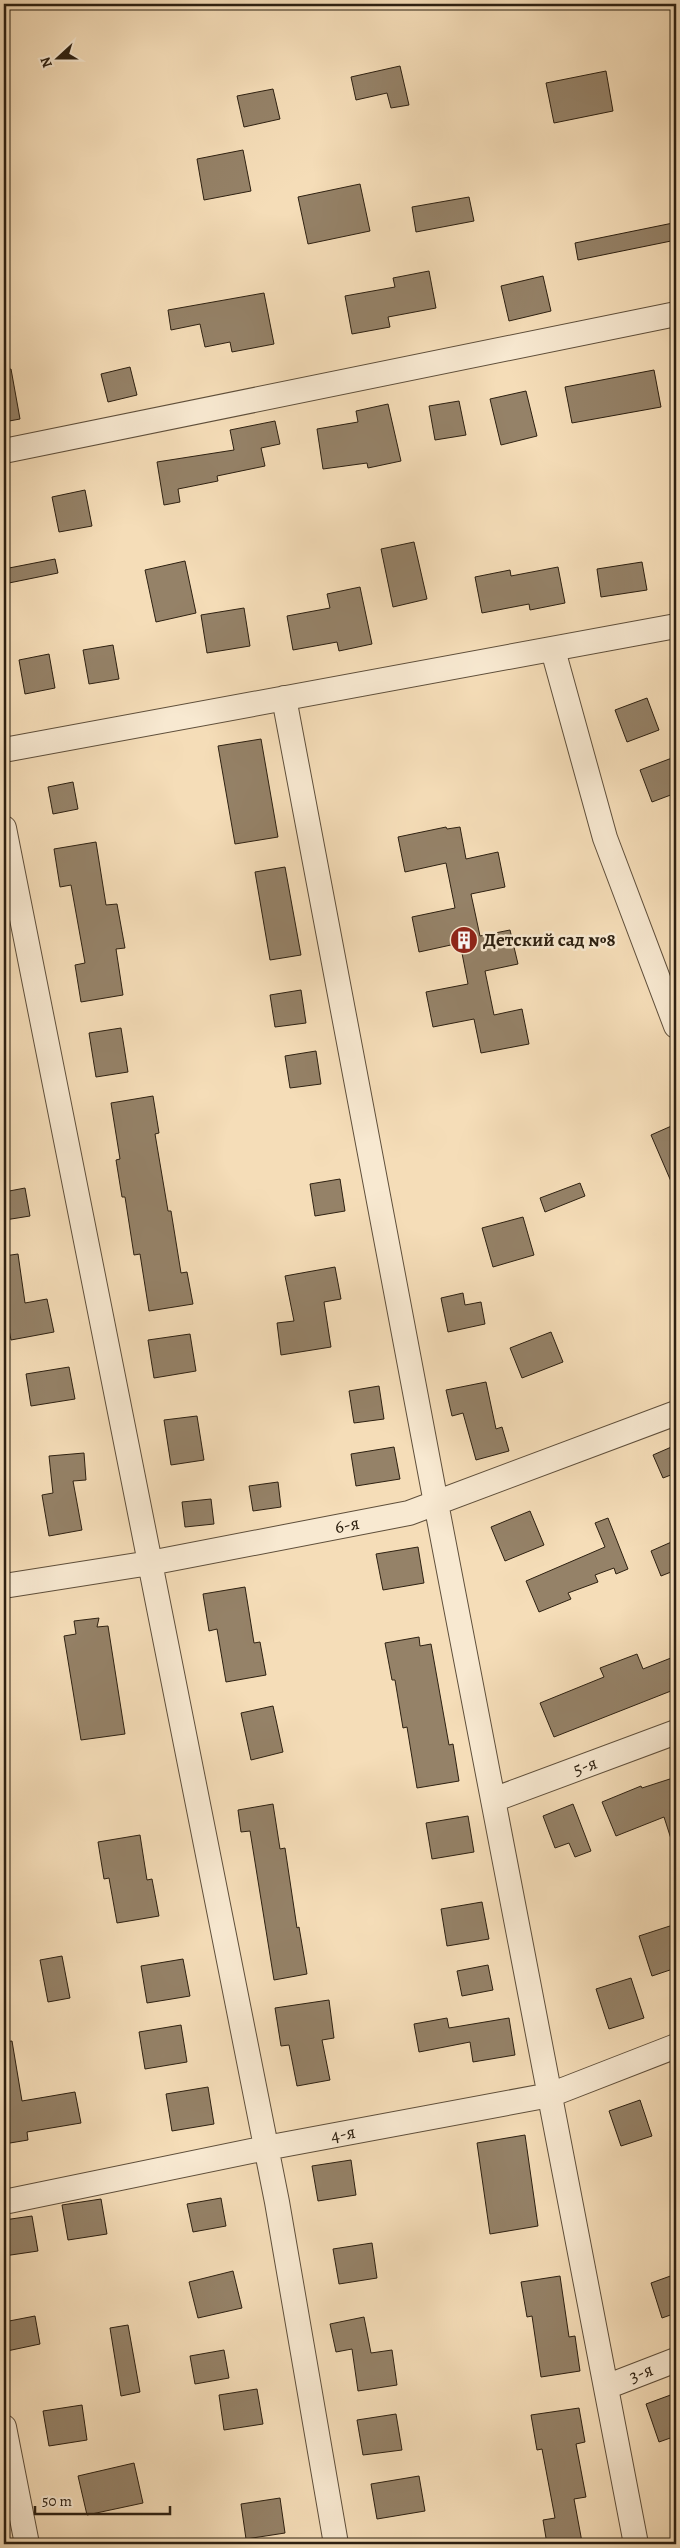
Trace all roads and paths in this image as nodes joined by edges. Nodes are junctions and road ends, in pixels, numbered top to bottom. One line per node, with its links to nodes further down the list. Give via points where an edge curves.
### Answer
1 (676, 314): 2 (street)
2 (4, 451)
3 (676, 626): 4 (street)
4 (553, 650): 5 (street); 8 (street, via 605,838)
5 (284, 698): 6 (street); 10 (street)
6 (4, 750)
7 (4, 828): 11 (street)
8 (676, 1026)
9 (676, 1413): 10 (street, 6-я)
10 (436, 1503): 11 (street, 6-я, via 410,1513); 14 (street)
11 (150, 1563): 12 (street, 6-я); 17 (street)
12 (4, 1586)
13 (676, 1732): 14 (street, 5-я)
14 (493, 1800): 16 (street)
15 (676, 2046): 16 (street, 4-я)
16 (550, 2095): 17 (street, 4-я); 20 (street)
17 (266, 2148): 18 (street, 4-я); 23 (street)
18 (4, 2202)
19 (676, 2360): 20 (street, 3-я)
20 (606, 2387): 24 (street)
21 (4, 2427): 22 (street)
22 (26, 2544)
23 (336, 2544)
24 (636, 2544)

